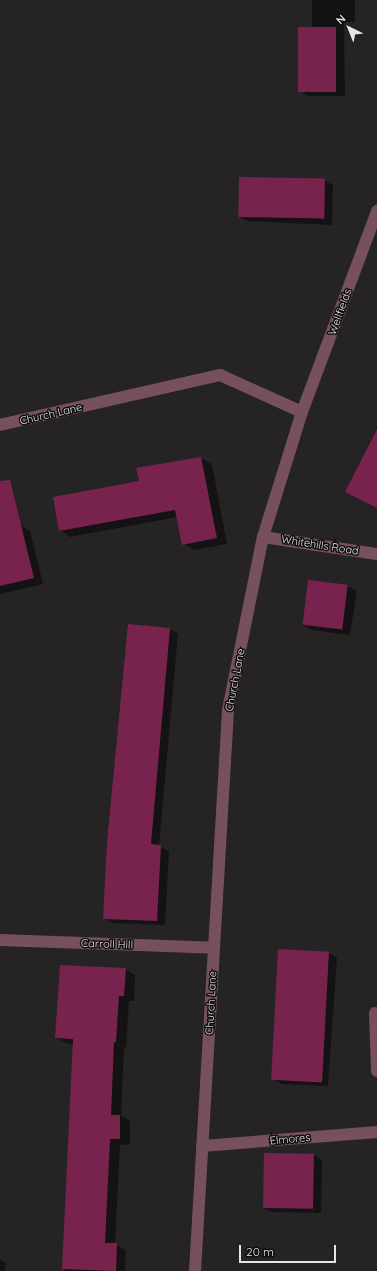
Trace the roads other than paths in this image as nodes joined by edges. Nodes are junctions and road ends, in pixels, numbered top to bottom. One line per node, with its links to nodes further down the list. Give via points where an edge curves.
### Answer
1 (377, 211): 2 (street, Wellfields)
2 (302, 412): 3 (street, Church Lane, via 220,375); 4 (street, Church Lane)
3 (0, 425)
4 (263, 537): 5 (street, Whitehills Road); 7 (street, Church Lane, via 228,710)
5 (377, 554)
6 (0, 940): 7 (street, Carroll Hill)
7 (214, 948): 11 (street, Church Lane)
8 (375, 1013): 9 (street)
9 (377, 1071)
10 (377, 1132): 11 (street, Elmores)
11 (202, 1146): 12 (street, Church Lane)
12 (195, 1271)

